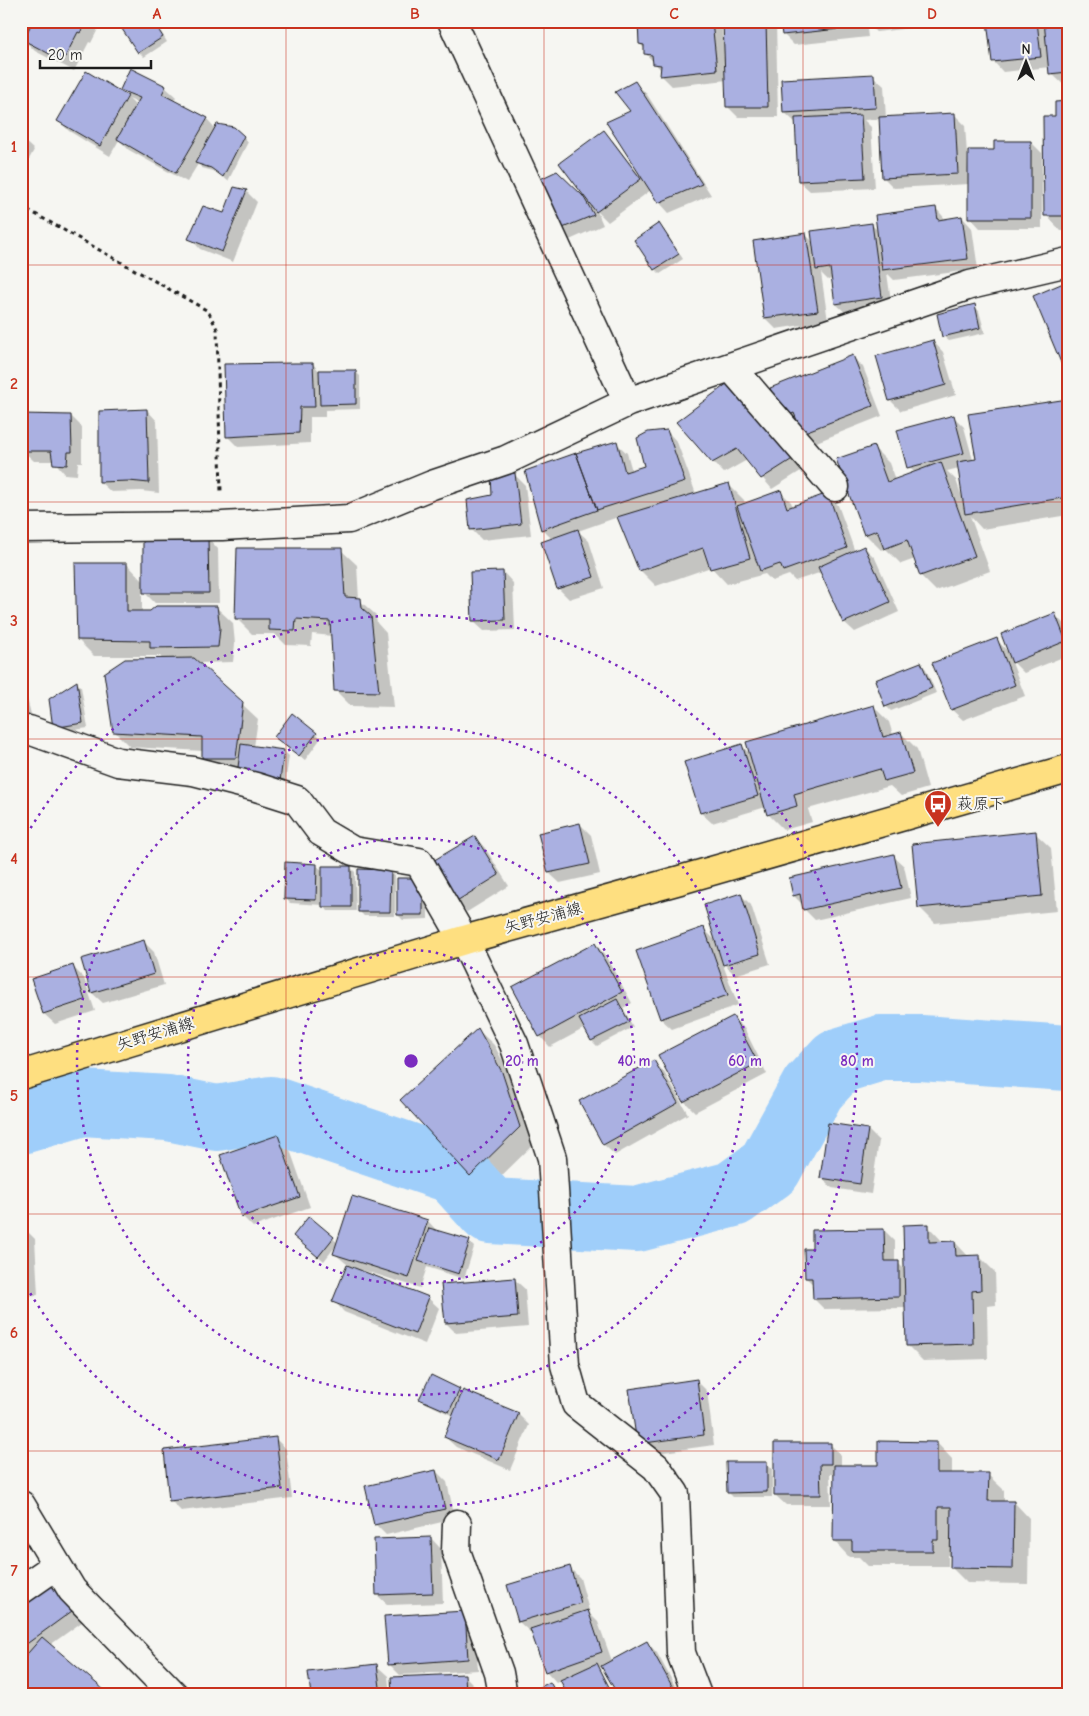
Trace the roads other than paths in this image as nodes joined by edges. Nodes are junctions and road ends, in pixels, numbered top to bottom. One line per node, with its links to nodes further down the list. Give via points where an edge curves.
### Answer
1 (452, 21): 4 (street)
2 (1068, 262): 3 (street, via 970,285)
3 (731, 367): 4 (street); 5 (street)
4 (628, 402): 6 (street, via 506,460 432,485 349,519 222,526)
5 (835, 487)
6 (21, 528)
7 (21, 732): 9 (street, via 29,730 118,762 193,772 298,800 320,832 353,850 420,862)
8 (1068, 768): 9 (main road, 矢野安浦線)
9 (464, 940): 10 (main road, 矢野安浦線); 17 (street, via 514,1044 552,1158 564,1365 576,1404 656,1467 675,1494 681,1653)
10 (21, 1074)
11 (21, 1505): 13 (street)
12 (457, 1524): 16 (street, via 456,1551 499,1673)
13 (57, 1565): 14 (street); 15 (street, via 72,1590)
14 (21, 1590)
15 (174, 1695)
16 (503, 1695)
17 (697, 1695)

